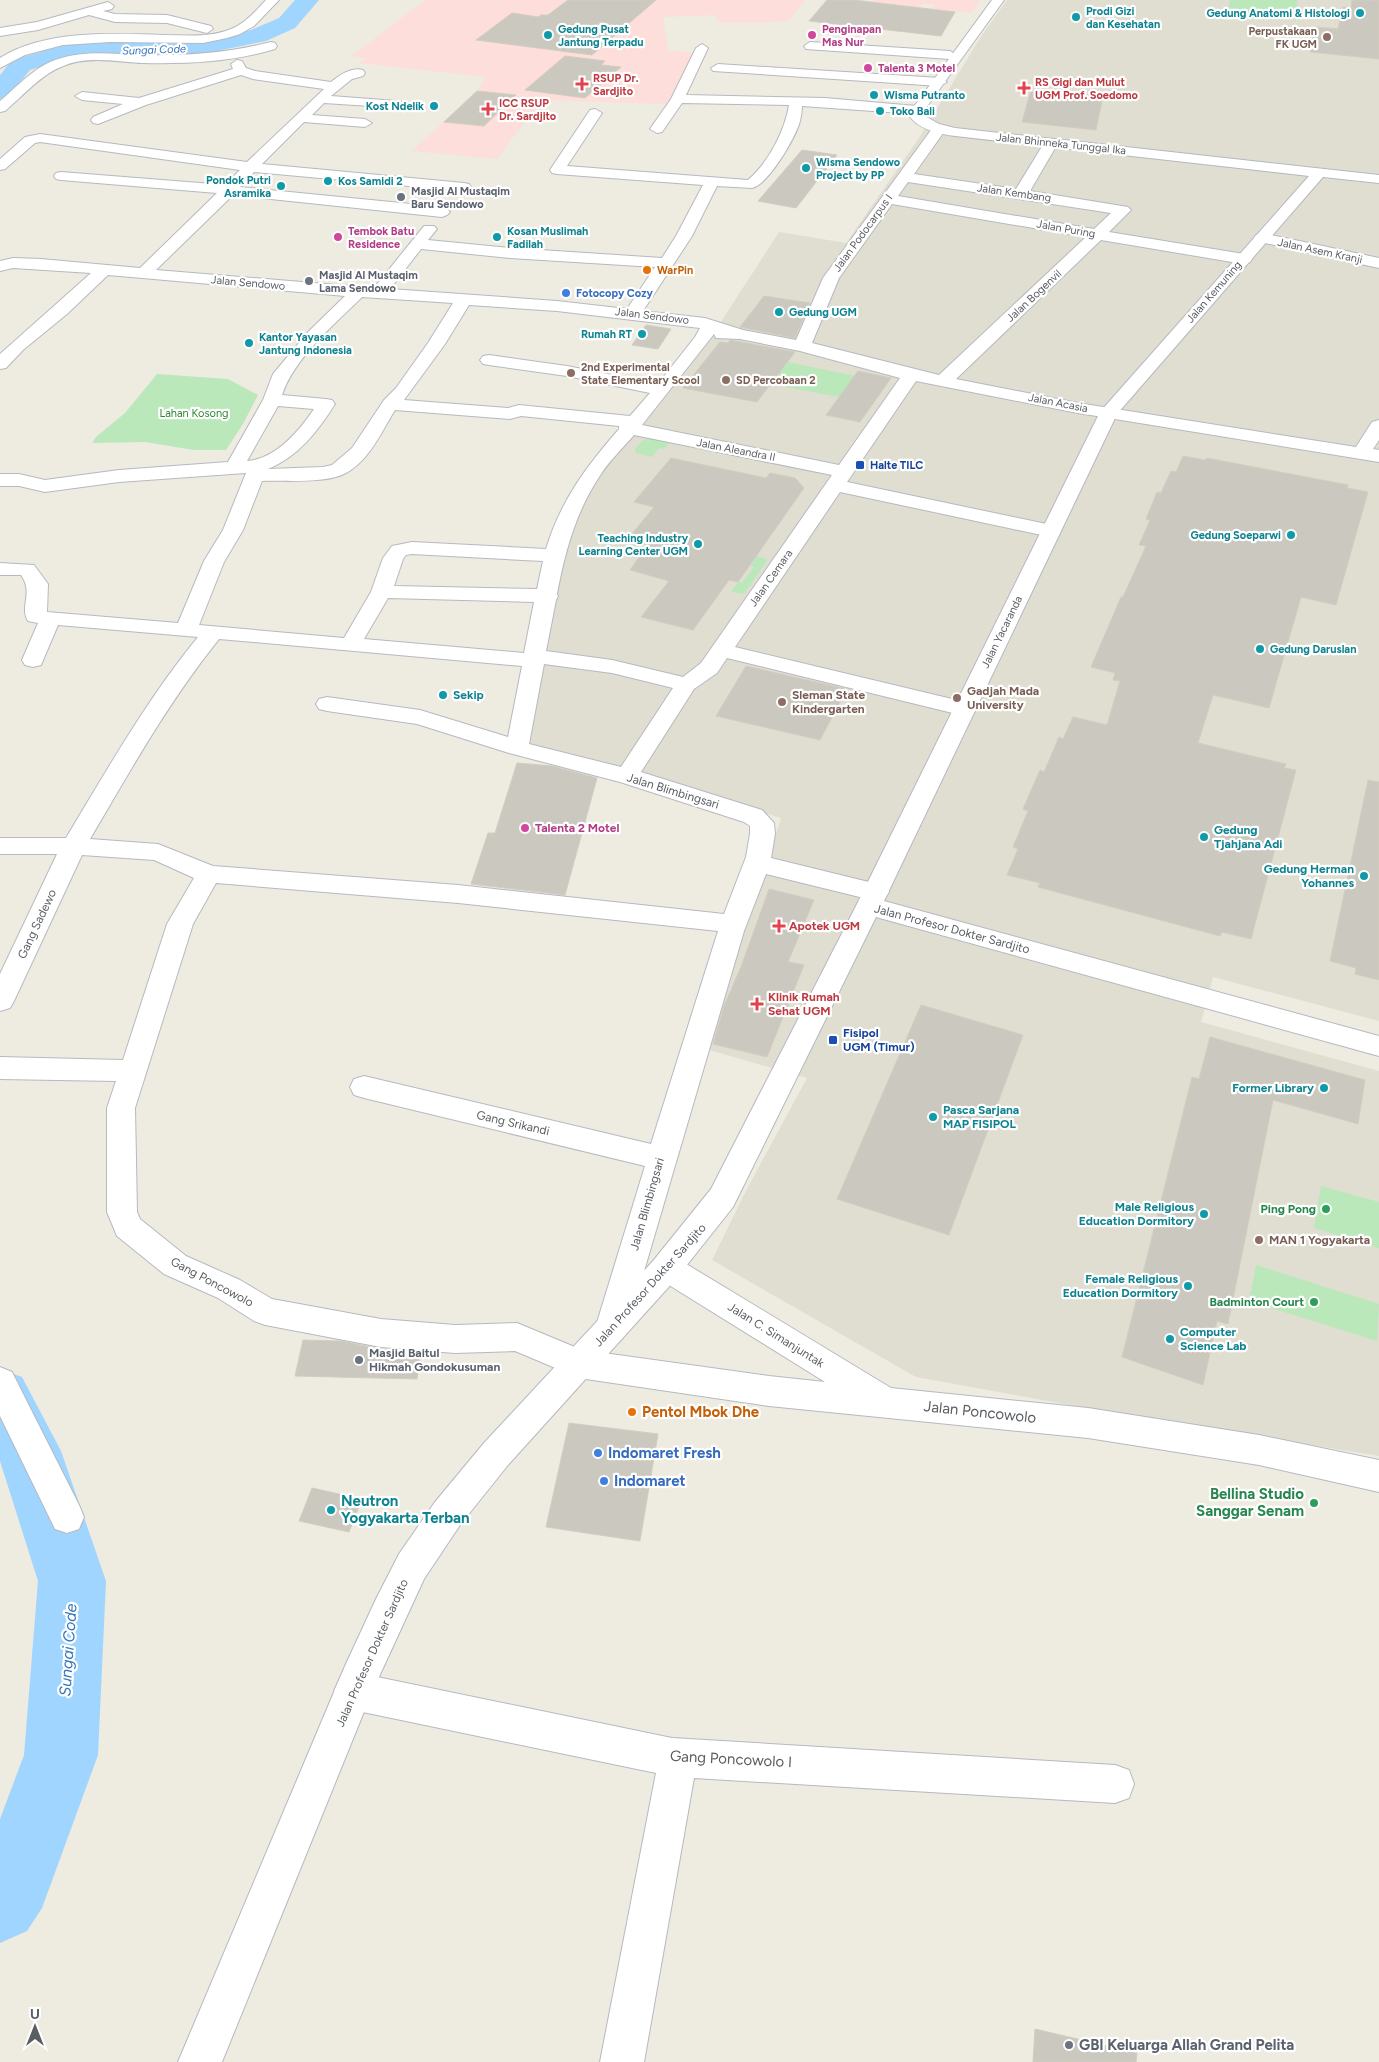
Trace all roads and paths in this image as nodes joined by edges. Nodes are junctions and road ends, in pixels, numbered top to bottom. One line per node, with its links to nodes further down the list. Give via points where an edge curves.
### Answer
1 (273, 0): 8 (street, via 251,24)
2 (121, 2): 4 (street)
3 (991, 4): 6 (street)
4 (90, 12): 5 (street); 8 (street, via 115,18 167,19)
5 (38, 26): 7 (street); 10 (street, via 48,33)
6 (972, 30): 14 (street); 19 (street)
7 (0, 32)
8 (230, 34): 9 (street, via 204,39)
9 (159, 40): 10 (street, via 92,39); 15 (street)
10 (50, 44): 16 (street, via 19,52)
11 (271, 46): 15 (street, via 235,55)
12 (810, 46): 14 (street)
13 (702, 48): 23 (street)
14 (950, 55): 19 (street)
15 (147, 57): 27 (street, via 58,63)
16 (0, 64)
17 (718, 68): 19 (street)
18 (358, 73): 20 (street, via 347,76)
19 (939, 76): 28 (street, via 921,108)
20 (334, 86): 22 (street); 24 (street, via 253,75 239,67)
21 (82, 96): 24 (street)
22 (321, 98): 26 (street); 30 (street)
23 (678, 99): 25 (street); 33 (street)
24 (141, 102): 31 (street)
25 (796, 102): 28 (street); 42 (street, via 793,122 783,143 756,181 746,184)
26 (397, 105)
27 (0, 108)
28 (916, 110): 34 (street, Jalan Bhinneka Tunggal Ika, via 918,119)
29 (595, 113): 42 (street, via 557,170)
30 (301, 118): 32 (street); 36 (street)
31 (98, 120)
32 (365, 124)
33 (657, 129)
34 (939, 129): 35 (street, Jalan Bhinneka Tunggal Ika); 40 (street, Jalan Podocarpus I)
35 (1051, 143): 38 (street, Jalan Bhinneka Tunggal Ika); 44 (street)
36 (250, 167): 37 (street, via 40,138 30,140); 43 (street); 47 (street, via 464,187)
37 (1, 172)
38 (1319, 173): 41 (street, Jalan Bhinneka Tunggal Ika); 49 (street, Jalan Kemuning)
39 (61, 176): 43 (street)
40 (904, 177): 44 (street, Jalan Kembang); 45 (street, Jalan Podocarpus I)
41 (1379, 180)
42 (712, 182): 52 (street)
43 (229, 190): 47 (street); 56 (street)
44 (1020, 195): 46 (street, Jalan Kembang)
45 (888, 199): 48 (street, Jalan Puring); 65 (street, Jalan Podocarpus I, via 831,278)
46 (1123, 210): 48 (street, Jalan Bogenvil)
47 (442, 212): 50 (street)
48 (1099, 234): 51 (street, Jalan Puring); 69 (street, Jalan Bogenvil)
49 (1262, 238): 51 (street, Jalan Kemuning); 53 (street, Jalan Asem Kranji)
50 (418, 244): 52 (street); 58 (street)
51 (1244, 259): 73 (street, Jalan Kemuning)
52 (668, 263): 60 (street)
53 (1379, 263)
54 (0, 266): 55 (street, Jalan Sendowo, via 13,263)
55 (104, 269): 56 (street, Jalan Sendowo); 64 (street, via 62,310)
56 (144, 273): 57 (street, Jalan Sendowo)
57 (358, 292): 58 (street, Jalan Sendowo); 71 (street, via 315,335 279,378)
58 (378, 293): 59 (street, Jalan Sendowo)
59 (464, 299): 60 (street, Jalan Sendowo); 72 (street, via 402,392)
60 (633, 313): 61 (street, Jalan Sendowo)
61 (704, 330): 62 (street, Jalan Sendowo); 70 (street)
62 (740, 334): 65 (street, Jalan Acasia)
63 (0, 345): 64 (street)
64 (17, 346): 67 (street)
65 (802, 346): 68 (street, Jalan Acasia)
66 (489, 360): 70 (street)
67 (0, 364)
68 (911, 375): 69 (street, Jalan Acasia); 79 (street, Jalan Cemara)
69 (943, 381): 73 (street, Jalan Acasia)
70 (662, 390): 74 (street)
71 (272, 400): 77 (street); 78 (street, via 326,404 317,419 294,443)
72 (390, 404): 74 (street, Jalan Aleandra II, via 510,414 519,410); 78 (street, via 359,452 339,469 323,473)
73 (1109, 412): 76 (street, Jalan Acasia); 81 (street, Jalan Yacaranda)
74 (630, 425): 79 (street, Jalan Aleandra II); 82 (street, via 577,496)
75 (1379, 426): 76 (street)
76 (1370, 454)
77 (234, 468): 78 (street); 80 (street, via 120,476 45,486 19,480)
78 (256, 471): 87 (street, via 233,530 214,560)
79 (839, 478): 81 (street, Jalan Aleandra II); 90 (street, Jalan Cemara)
80 (0, 480)
81 (1051, 531): 95 (street, Jalan Yacaranda)
82 (554, 555): 84 (street, via 403,549 393,558); 85 (street)
83 (0, 569): 86 (street, via 27,569 38,584 36,616)
84 (380, 592): 85 (street); 89 (street)
85 (548, 596): 91 (street)
86 (50, 618): 87 (street); 92 (street)
87 (186, 630): 88 (street)
88 (213, 632): 89 (street); 99 (street, Gang Sadewo, via 148,721)
89 (351, 644): 91 (street)
90 (721, 650): 93 (street, Jalan Cemara, via 709,668); 95 (street)
91 (535, 659): 93 (street, via 598,664); 96 (street)
92 (33, 660)
93 (686, 685): 97 (street, Jalan Cemara)
94 (326, 704): 96 (street, Jalan Blimbingsari, via 420,717)
95 (965, 709): 102 (street, Jalan Yacaranda)
96 (516, 748): 97 (street, Jalan Blimbingsari)
97 (627, 776): 100 (street, Jalan Blimbingsari, via 753,816 762,823 763,831 762,847)
98 (0, 846): 99 (street)
99 (73, 846): 101 (street, via 158,852); 104 (street, Gang Sadewo)
100 (755, 863): 102 (street); 103 (street, Jalan Blimbingsari)
101 (209, 874): 103 (street, via 458,894); 107 (street, Gang Poncowolo, via 180,924)
102 (873, 899): 105 (street, Jalan Profesor Dokter Sardjito); 110 (street, Jalan Profesor Dokter Sardjito, via 722,1198)
103 (732, 924): 109 (street, Jalan Blimbingsari)
104 (0, 1001)
105 (1379, 1046)
106 (0, 1068): 107 (street)
107 (133, 1071): 112 (street, Gang Poncowolo, via 121,1108 122,1212 128,1227 175,1264 229,1289 265,1311 381,1333 455,1339 516,1337)
108 (364, 1087): 109 (street, Gang Srikandi)
109 (661, 1158): 111 (street, Jalan Blimbingsari)
110 (667, 1268): 111 (street, Jalan Profesor Dokter Sardjito); 114 (street, Jalan C. Simanjuntak)
111 (611, 1329): 112 (street, Jalan Profesor Dokter Sardjito)
112 (579, 1364): 114 (street, Jalan Poncowolo, via 769,1391); 117 (street, Jalan Profesor Dokter Sardjito, via 484,1468 423,1547 400,1587)
113 (0, 1382): 116 (street)
114 (885, 1402): 115 (street, Jalan Poncowolo, via 1088,1423 1259,1450)
115 (1379, 1476)
116 (66, 1516)
117 (353, 1691): 118 (street, Gang Poncowolo I); 120 (street, Jalan Profesor Dokter Sardjito)
118 (678, 1757): 119 (street, Gang Poncowolo I); 121 (street)
119 (1115, 1784)
120 (200, 2062)
121 (622, 2062)

